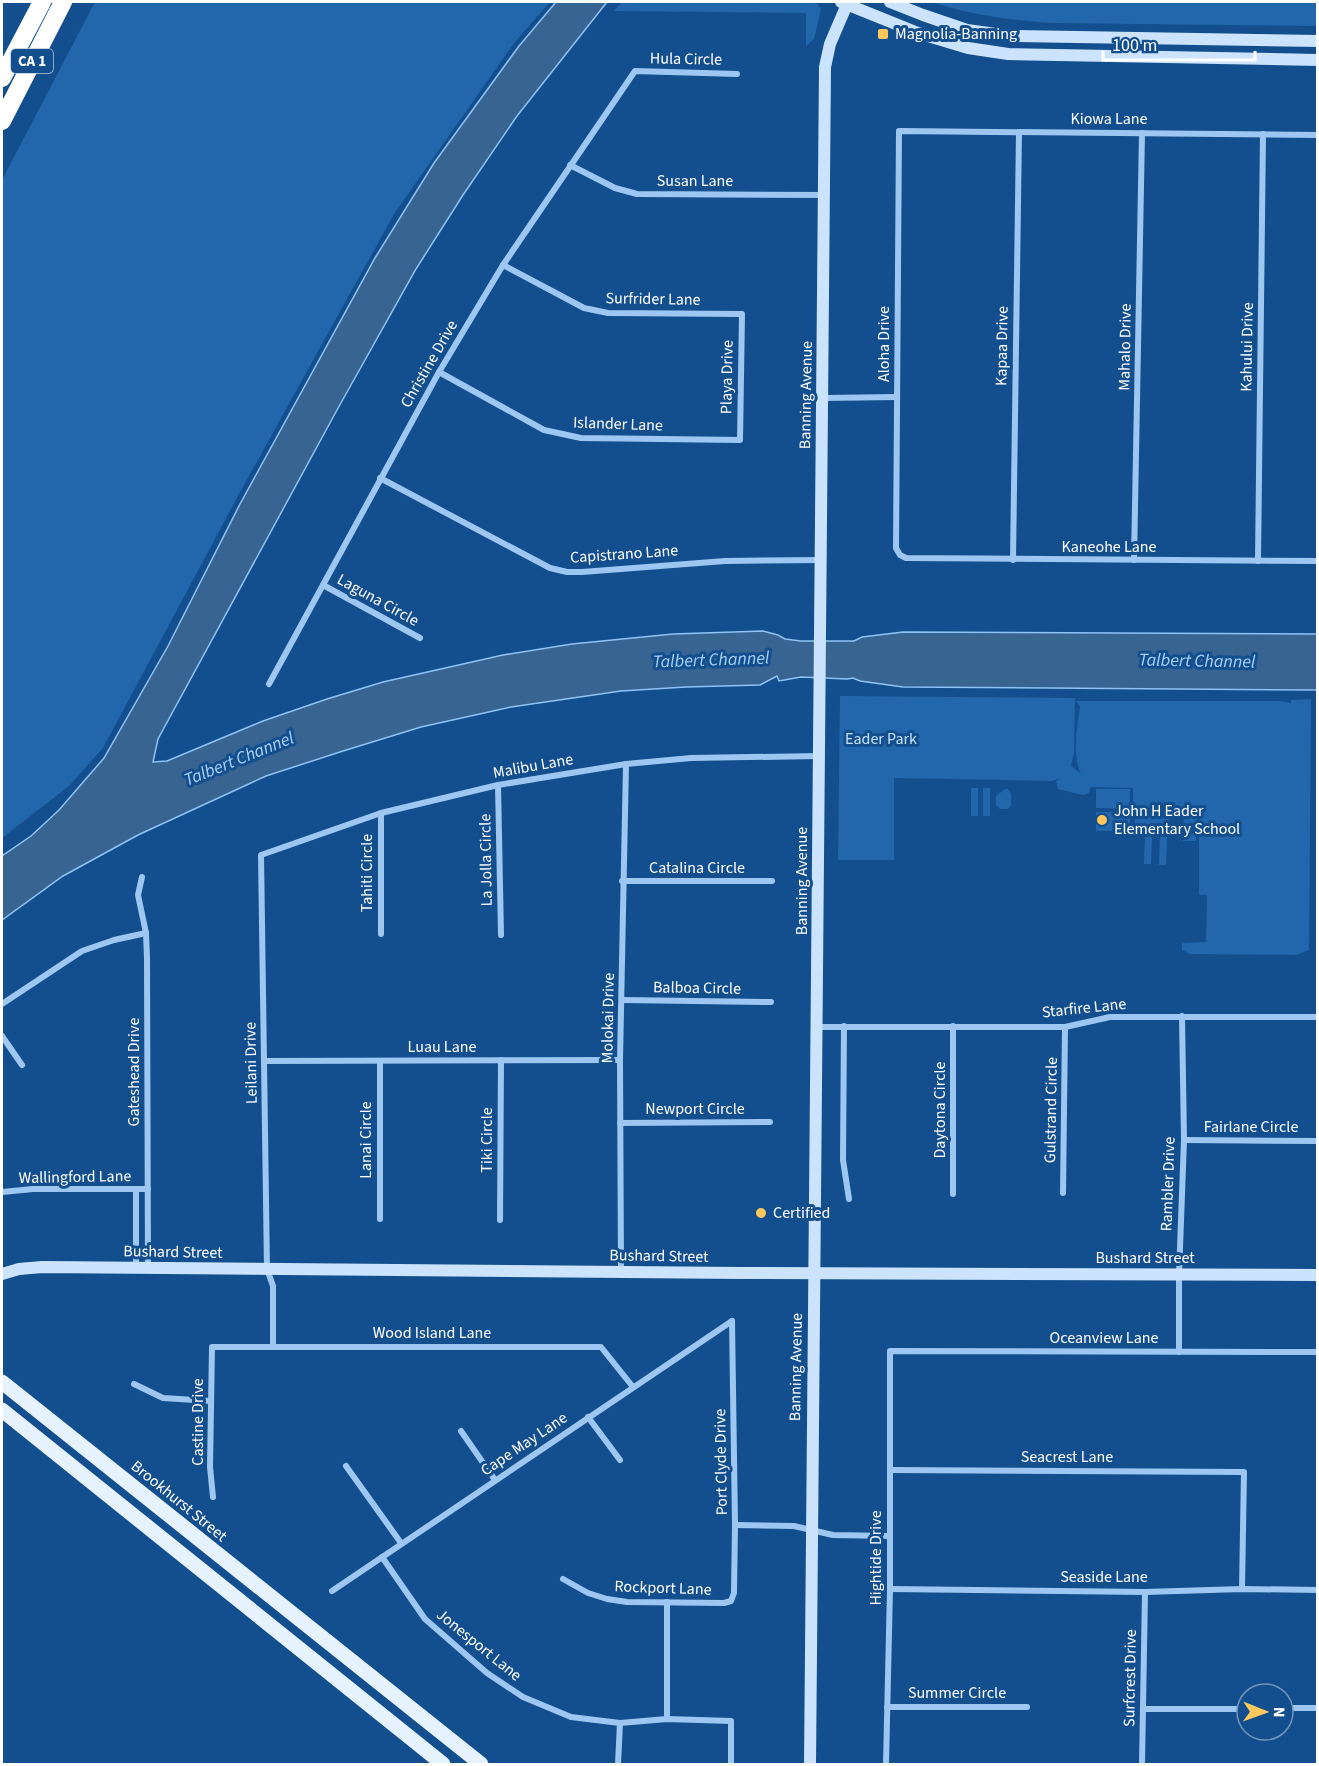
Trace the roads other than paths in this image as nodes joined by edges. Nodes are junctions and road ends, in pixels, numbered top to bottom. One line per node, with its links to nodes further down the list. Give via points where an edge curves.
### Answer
1 (42, 2): 9 (highway, CA 1)
2 (63, 2): 10 (highway, CA 1)
3 (890, 2): 5 (street, via 967,30 1010,36)
4 (845, 3): 6 (street, via 918,33 968,48 1008,54); 17 (street, Banning Avenue, via 825,67)
5 (1317, 41)
6 (1317, 60)
7 (635, 71): 8 (street, Hula Circle); 16 (street, Christine Drive)
8 (737, 74)
9 (2, 78)
10 (2, 121)
11 (899, 131): 12 (street, Kiowa Lane); 21 (street, Aloha Drive)
12 (1019, 132): 13 (street, Kiowa Lane); 27 (street, Kapaa Drive)
13 (1142, 133): 14 (street, Kiowa Lane); 28 (street, Mahalo Drive)
14 (1263, 134): 15 (street, Kiowa Lane); 29 (street, Kahului Drive)
15 (1317, 135)
16 (570, 165): 17 (street, Susan Lane, via 615,188 637,194); 18 (street, Christine Drive)
17 (825, 195): 22 (street, Banning Avenue)
18 (503, 265): 19 (street, Surfrider Lane, via 584,308 608,313); 20 (street, Christine Drive)
19 (742, 314): 23 (street, Playa Drive)
20 (439, 372): 23 (street, Islander Lane, via 544,430 580,438); 24 (street, Christine Drive)
21 (897, 397): 22 (street); 25 (street, Aloha Drive, via 896,548)
22 (822, 398): 26 (street, Banning Avenue)
23 (740, 440)
24 (380, 478): 26 (street, Capistrano Lane, via 559,571 725,561); 31 (street, Christine Drive)
25 (900, 555): 27 (street, Kaneohe Lane)
26 (821, 560): 34 (street, Banning Avenue)
27 (1013, 560): 28 (street, Kaneohe Lane)
28 (1134, 560): 29 (street, Kaneohe Lane)
29 (1258, 561): 30 (street, Kaneohe Lane)
30 (1317, 561)
31 (323, 585): 32 (street, Laguna Circle); 33 (street, Christine Drive)
32 (420, 638)
33 (269, 684)
34 (819, 756): 35 (street, Malibu Lane, via 691,758); 52 (street, Banning Avenue)
35 (626, 764): 36 (street, Malibu Lane); 40 (street, Molokai Drive)
36 (498, 785): 37 (street, Malibu Lane); 44 (street, La Jolla Circle)
37 (381, 813): 38 (street, Malibu Lane); 43 (street, Tahiti Circle)
38 (261, 855): 55 (street, Leilani Drive)
39 (142, 877): 42 (street, Gateshead Drive, via 138,896)
40 (622, 881): 41 (street, Catalina Circle); 45 (street, Molokai Drive)
41 (772, 881)
42 (146, 933): 47 (street, via 82,951); 65 (street, Gateshead Drive)
43 (381, 934)
44 (501, 935)
45 (622, 1000): 46 (street, Balboa Circle); 57 (street, Molokai Drive)
46 (771, 1002)
47 (2, 1004)
48 (1182, 1016): 49 (street, Starfire Lane); 53 (street, Starfire Lane, via 1110,1017); 62 (street, Rambler Drive)
49 (1317, 1017)
50 (844, 1026): 51 (street, Starfire Lane); 52 (street, Starfire Lane); 69 (street, via 843,1160)
51 (953, 1026): 53 (street, Starfire Lane); 68 (street, Daytona Circle)
52 (817, 1027): 76 (street, Banning Avenue)
53 (1065, 1027): 67 (street, Gulstrand Circle)
54 (2, 1036): 59 (street)
55 (264, 1060): 58 (street, Luau Lane); 73 (street, Leilani Drive)
56 (501, 1060): 57 (street, Luau Lane); 58 (street, Luau Lane); 71 (street, Tiki Circle)
57 (620, 1060): 61 (street, Molokai Drive)
58 (380, 1061): 70 (street, Lanai Circle)
59 (22, 1065)
60 (770, 1122): 61 (street, Newport Circle)
61 (620, 1123): 74 (street, Molokai Drive)
62 (1184, 1140): 63 (street, Fairlane Circle); 77 (street, Rambler Drive)
63 (1317, 1141)
64 (136, 1189): 65 (street, Wallingford Lane); 66 (street, Wallingford Lane); 72 (street)
65 (148, 1189): 72 (street, Gateshead Drive)
66 (2, 1192)
67 (1063, 1193)
68 (953, 1194)
69 (849, 1199)
70 (380, 1219)
71 (500, 1220)
72 (142, 1268): 73 (street, Bushard Street); 75 (street, Bushard Street, via 42,1267)
73 (267, 1269): 74 (street, Bushard Street); 80 (street, Leilani Drive, via 273,1286)
74 (621, 1272): 76 (street, Bushard Street)
75 (2, 1274)
76 (814, 1274): 77 (street, Bushard Street); 98 (street, Banning Avenue)
77 (1179, 1275): 78 (street, Bushard Street); 83 (street, Rambler Drive)
78 (1317, 1275)
79 (732, 1321): 87 (street, Cape May Lane); 97 (street, Port Clyde Drive)
80 (273, 1346): 81 (street, Wood Island Lane); 87 (street, Wood Island Lane, via 602,1347)
81 (212, 1347): 88 (street, Castine Drive)
82 (890, 1351): 83 (street, Oceanview Lane); 94 (street, Hightide Drive)
83 (1179, 1352): 84 (street, Oceanview Lane)
84 (1317, 1352)
85 (2, 1382): 110 (main road, Brookhurst Street)
86 (134, 1384): 88 (street, via 163,1398)
87 (633, 1387): 90 (street, Cape May Lane)
88 (211, 1401): 96 (street, Castine Drive)
89 (2, 1410): 111 (main road)
90 (588, 1417): 92 (street); 95 (street, Cape May Lane)
91 (461, 1431): 95 (street)
92 (620, 1460)
93 (346, 1466): 100 (street)
94 (890, 1470): 99 (street, Hightide Drive); 104 (street, Seacrest Lane, via 1244,1472)
95 (495, 1480): 100 (street, Cape May Lane)
96 (213, 1497)
97 (735, 1525): 98 (street); 108 (street, Port Clyde Drive)
98 (812, 1530): 99 (street, via 833,1535); 124 (street, Banning Avenue)
99 (889, 1536): 103 (street, Hightide Drive)
100 (401, 1543): 101 (street, Cape May Lane)
101 (382, 1557): 106 (street, Cape May Lane); 119 (street, Jonesport Lane, via 425,1619 487,1673 524,1697 571,1717)
102 (563, 1579): 109 (street, Rockport Lane, via 607,1599)
103 (890, 1589): 107 (street, Seaside Lane); 112 (street, Hightide Drive)
104 (1242, 1589): 105 (street, Seaside Lane); 107 (street, Seaside Lane)
105 (1317, 1590)
106 (332, 1591)
107 (1145, 1592): 117 (street, Surfcrest Drive)
108 (731, 1601): 109 (street, Rockport Lane)
109 (667, 1602): 118 (street)
110 (333, 1648): 111 (main road); 121 (main road, Brookhurst Street)
111 (320, 1665): 120 (main road)
112 (887, 1707): 113 (street, Summer Circle); 125 (street, Hightide Drive)
113 (1027, 1707)
114 (1235, 1708): 117 (street)
115 (1295, 1708): 116 (street)
116 (1317, 1708)
117 (1144, 1709): 126 (street, Surfcrest Drive)
118 (667, 1719): 119 (street, Jonesport Lane); 123 (street, Jonesport Lane, via 731,1721)
119 (620, 1723): 122 (street)
120 (443, 1764)
121 (481, 1764)
122 (618, 1764)
123 (731, 1764)
124 (810, 1764)
125 (886, 1764)
126 (1142, 1764)

